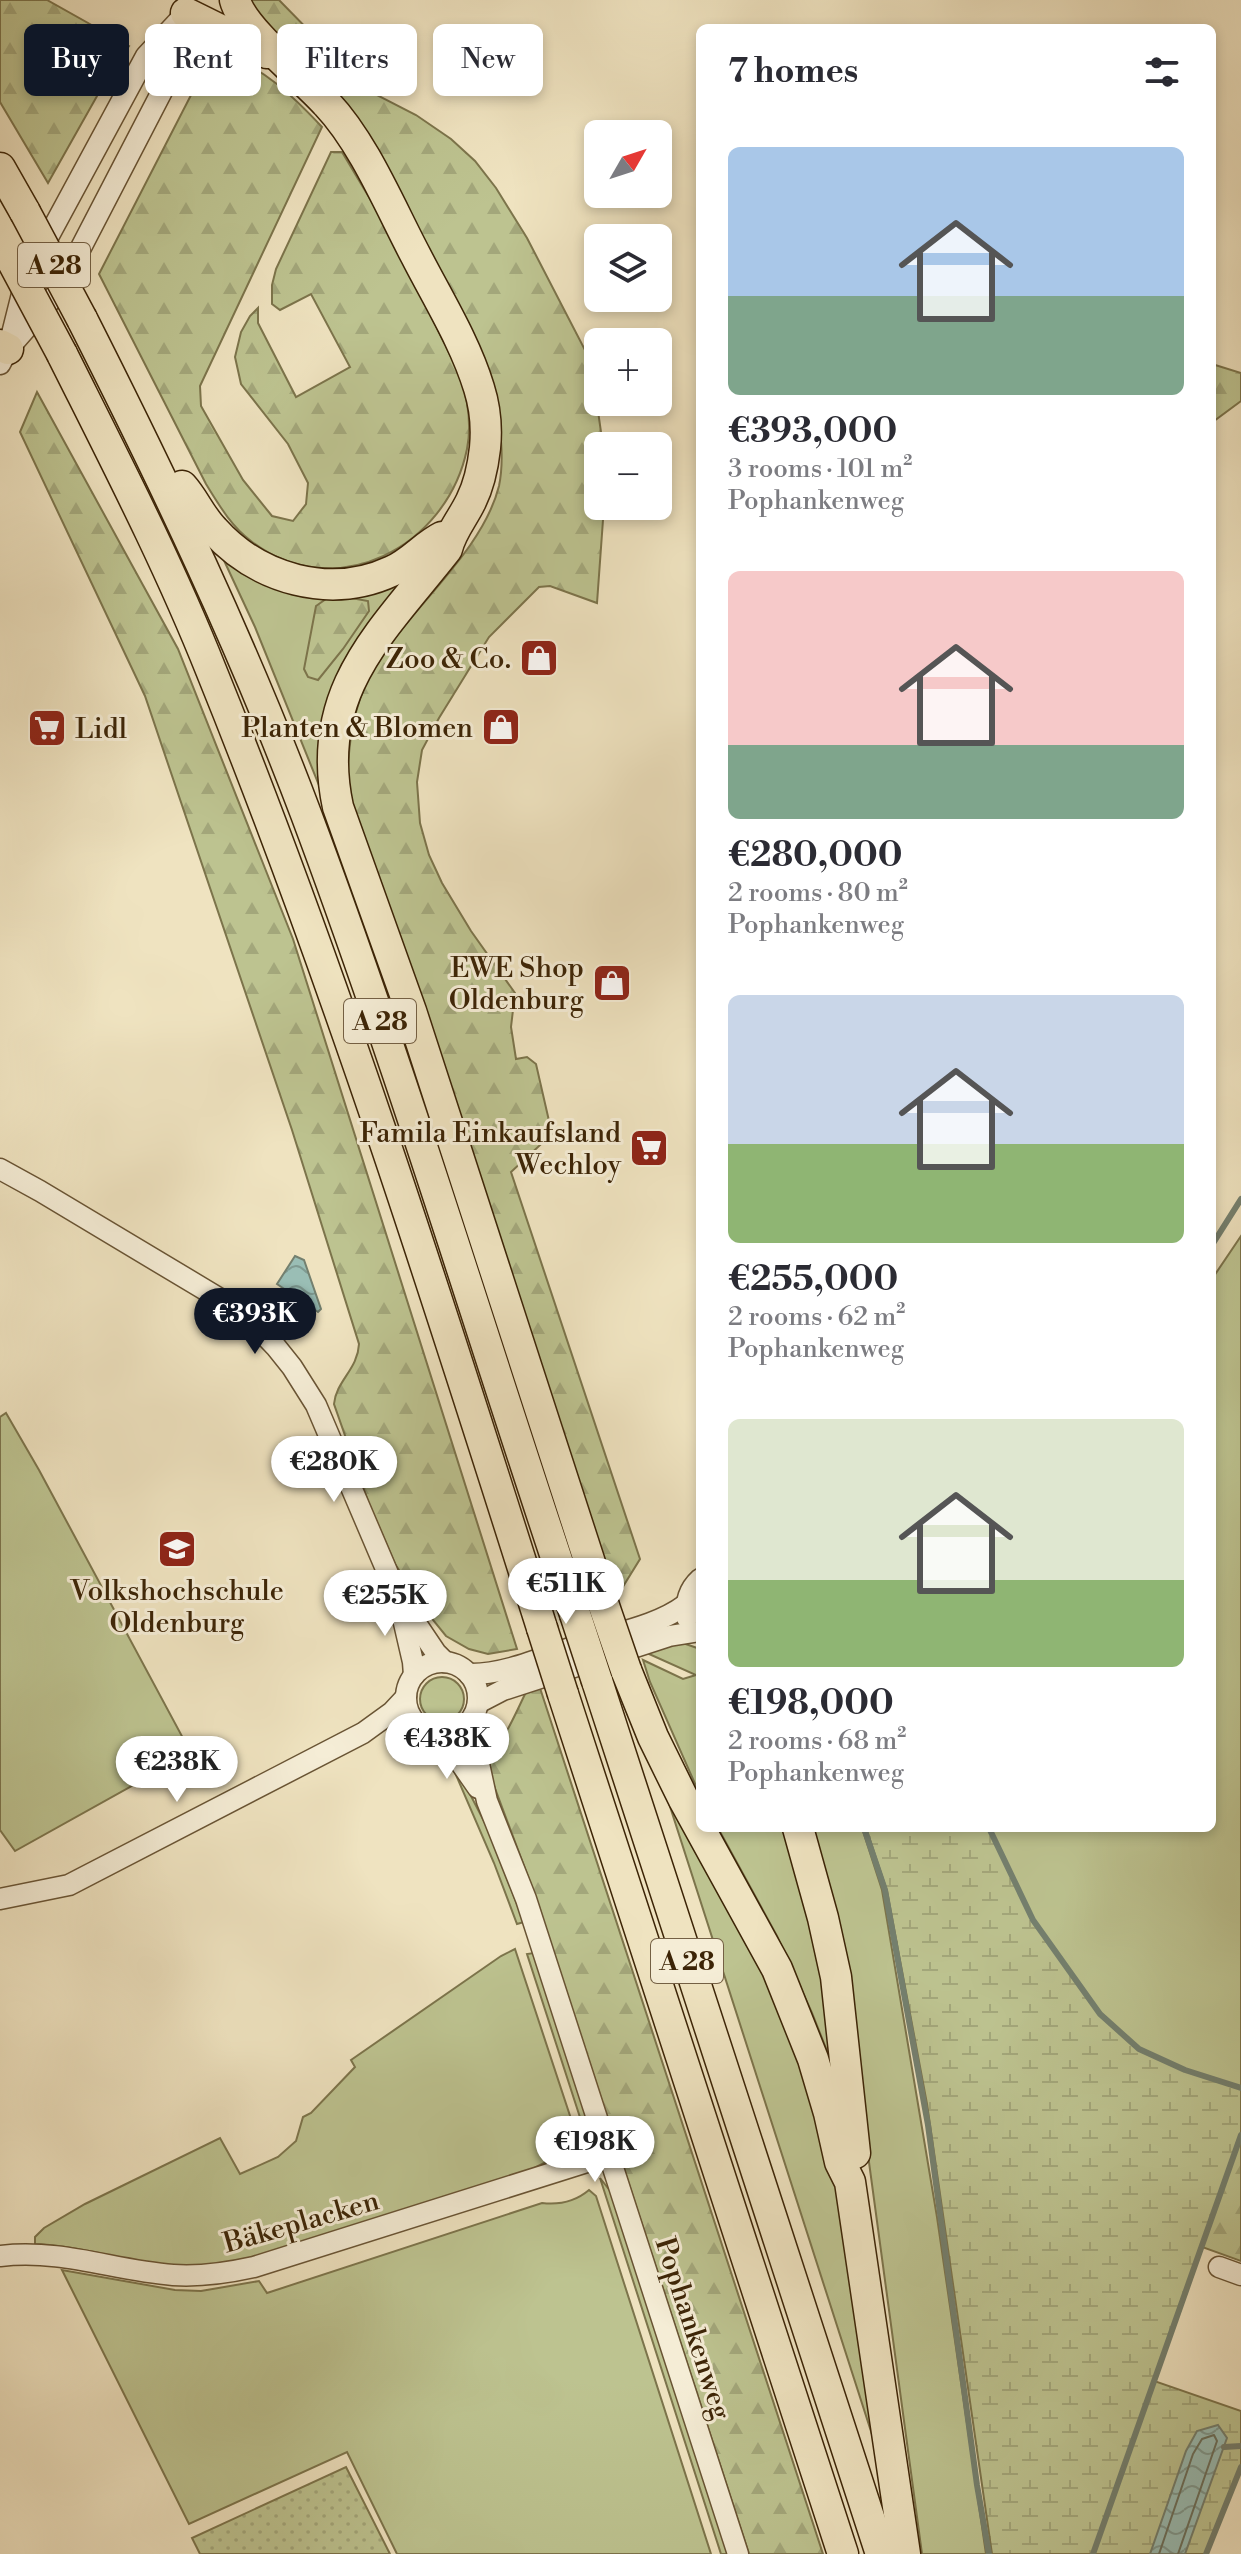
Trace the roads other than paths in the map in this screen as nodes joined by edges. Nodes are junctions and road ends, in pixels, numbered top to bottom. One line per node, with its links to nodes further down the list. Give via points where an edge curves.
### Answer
1 (235, 0): 3 (highway)
2 (189, 6): 4 (highway); 8 (street, via 146,56 26,278); 8 (street, via 172,72 58,292)
3 (277, 54)
4 (277, 57)
5 (320, 96): 10 (highway, via 361,153 475,376 484,416 482,467 473,498)
6 (0, 168): 9 (highway, A 28, bridge)
7 (4, 244): 37 (highway, A 28, bridge, via 156,543 210,668 343,1016)
8 (3, 353)
9 (145, 444): 10 (highway, via 225,542 253,562 297,581 341,584 378,577); 38 (highway, A 28, bridge, via 235,639 374,1002)
10 (451, 533): 27 (highway, bridge, via 447,549 370,645 348,685 335,728 332,775 338,807 411,1011 626,1670)
11 (0, 1169): 13 (street, via 222,1300 268,1338 316,1405)
12 (696, 1583): 14 (street)
13 (398, 1597): 17 (street); 19 (street)
14 (685, 1605): 15 (street); 18 (street, via 558,1652)
15 (696, 1633)
16 (696, 1635): 21 (street, via 669,1636)
17 (445, 1662): 18 (street); 19 (street, via 425,1666)
18 (469, 1674): 21 (street)
19 (414, 1675): 20 (street)
20 (406, 1697): 23 (street); 24 (street)
21 (478, 1703): 22 (street)
22 (470, 1722): 25 (street); 26 (street, Pophankenweg)
23 (418, 1726): 24 (street); 25 (street)
24 (363, 1733): 30 (street, via 69,1885)
25 (441, 1735): 26 (street, Pophankenweg)
26 (487, 1801): 31 (street, Pophankenweg, via 526,1899)
27 (696, 1822)
28 (702, 1832): 32 (highway, bridge, via 777,1969 813,2059)
29 (799, 1832): 32 (highway, via 836,1977 856,2160)
30 (0, 1899)
31 (609, 2155): 33 (street, Bäkeplacken, via 228,2273 177,2275 33,2252); 36 (street, Pophankenweg)
32 (850, 2182): 39 (highway)
33 (0, 2256)
34 (1219, 2267): 35 (street)
35 (1241, 2275)
36 (738, 2554)
37 (843, 2554)
38 (881, 2554)
39 (905, 2554)

